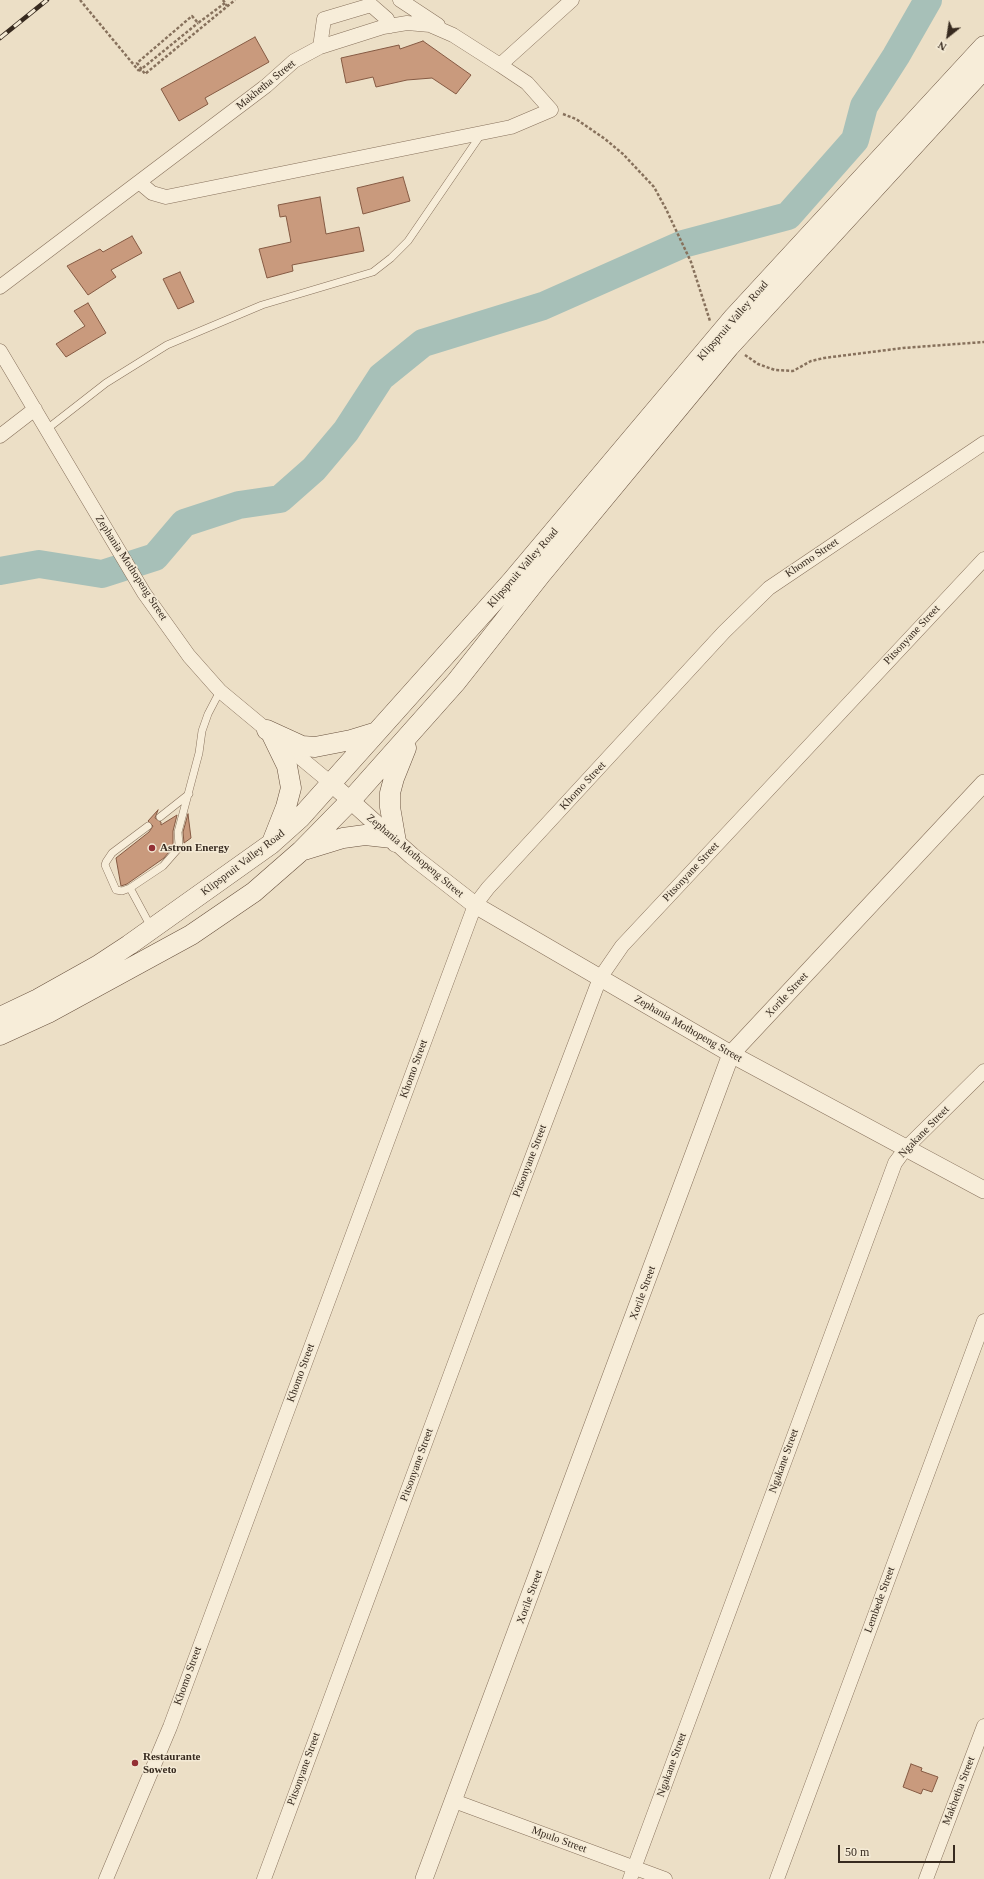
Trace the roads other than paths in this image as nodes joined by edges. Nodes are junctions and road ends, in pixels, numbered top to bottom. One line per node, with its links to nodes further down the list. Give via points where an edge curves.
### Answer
1 (400, 0): 4 (street)
2 (572, 0): 7 (street)
3 (390, 26): 4 (street, Makhetha Street, via 430,25); 6 (street, Makhetha Street, via 346,37); 6 (street, via 387,19 371,5 324,19)
4 (452, 35): 7 (street, Makhetha Street)
5 (984, 46): 20 (main road, Klipspruit Valley Road, via 734,318 511,582)
6 (320, 47): 10 (street, Makhetha Street, via 294,61 266,86)
7 (500, 65): 9 (street, Makhetha Street, via 527,83 551,110 511,128)
8 (984, 69): 21 (main road, Klipspruit Valley Road, via 729,348)
9 (483, 133): 10 (street, via 166,197 152,193); 14 (lane, via 408,240 373,272 262,305 167,345 106,383)
10 (139, 182): 11 (street, Makhetha Street)
11 (0, 287)
12 (0, 351): 13 (street, Zephania Mothopeng Street)
13 (35, 409): 14 (street, Zephania Mothopeng Street); 15 (street)
14 (47, 429): 18 (street, Zephania Mothopeng Street, via 144,593 189,656)
15 (0, 436)
16 (984, 443): 32 (street, Khomo Street, via 769,588 714,644)
17 (984, 558): 34 (street, Pitsonyane Street, via 622,946)
18 (220, 691): 19 (street, Zephania Mothopeng Street); 24 (lane, via 202,731)
19 (269, 732): 20 (main road, via 302,746 315,747); 22 (street, Zephania Mothopeng Street); 29 (main road, via 287,766 291,788)
20 (377, 732): 22 (main road, Klipspruit Valley Road)
21 (413, 733): 25 (main road, Klipspruit Valley Road); 28 (main road, via 390,793)
22 (332, 784): 25 (street, Zephania Mothopeng Street); 29 (main road, Klipspruit Valley Road)
23 (984, 784): 37 (street, Xorile Street)
24 (189, 794): 26 (lane); 31 (lane, via 178,832 177,850 163,866)
25 (351, 800): 28 (street, Zephania Mothopeng Street); 30 (main road, Klipspruit Valley Road)
26 (160, 818)
27 (148, 826): 31 (lane, via 112,853 105,865 116,890)
28 (394, 840): 30 (main road, via 365,835 343,838); 32 (street, Zephania Mothopeng Street)
29 (271, 844): 33 (main road, Klipspruit Valley Road)
30 (300, 851): 36 (main road, Klipspruit Valley Road, via 254,892 191,935 48,1013)
31 (130, 888): 33 (lane)
32 (475, 905): 34 (street, Zephania Mothopeng Street); 45 (street, Khomo Street, via 170,1727)
33 (152, 929): 35 (main road, Klipspruit Valley Road, via 97,966 38,1000)
34 (600, 978): 37 (street, Zephania Mothopeng Street); 46 (street, Pitsonyane Street, via 481,1291)
35 (0, 1017)
36 (0, 1035)
37 (731, 1054): 39 (street, Zephania Mothopeng Street); 43 (street, Xorile Street)
38 (984, 1071): 39 (street, Ngakane Street)
39 (906, 1148): 40 (street, Zephania Mothopeng Street); 44 (street, Ngakane Street, via 894,1163)
40 (984, 1190)
41 (984, 1321): 49 (street, Lembede Street)
42 (984, 1726): 50 (street, Makhetha Street)
43 (454, 1801): 44 (street, Mpulo Street); 47 (street, Xorile Street)
44 (633, 1874): 48 (street, Mpulo Street)
45 (106, 1879)
46 (264, 1879)
47 (424, 1879)
48 (665, 1879)
49 (777, 1879)
50 (926, 1879)

